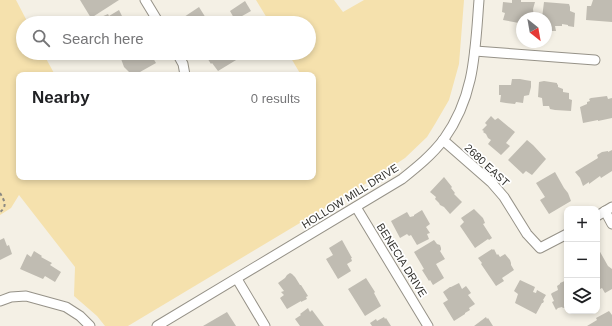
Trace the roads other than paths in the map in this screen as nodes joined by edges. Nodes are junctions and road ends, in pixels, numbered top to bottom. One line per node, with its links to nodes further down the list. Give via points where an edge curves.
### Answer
1 (145, 0): 3 (street)
2 (479, 0): 4 (street, HOLLOW MILL DRIVE)
3 (155, 16)
4 (475, 51): 6 (street); 8 (street, HOLLOW MILL DRIVE, via 473,71 462,108)
5 (181, 60): 7 (street)
6 (595, 60)
7 (184, 72)
8 (443, 140): 9 (street, HOLLOW MILL DRIVE, via 424,161 402,179); 12 (street, 2680 EAST, via 491,182 504,197 526,234 540,248)
9 (356, 207): 13 (street, HOLLOW MILL DRIVE); 18 (street, BENECIA DRIVE)
10 (605, 211): 11 (street)
11 (612, 224)
12 (564, 236)
13 (237, 279): 16 (street, HOLLOW MILL DRIVE); 17 (street)
14 (0, 301): 15 (street, via 26,296 66,307)
15 (90, 326)
16 (157, 326)
17 (265, 326)
18 (428, 326)

